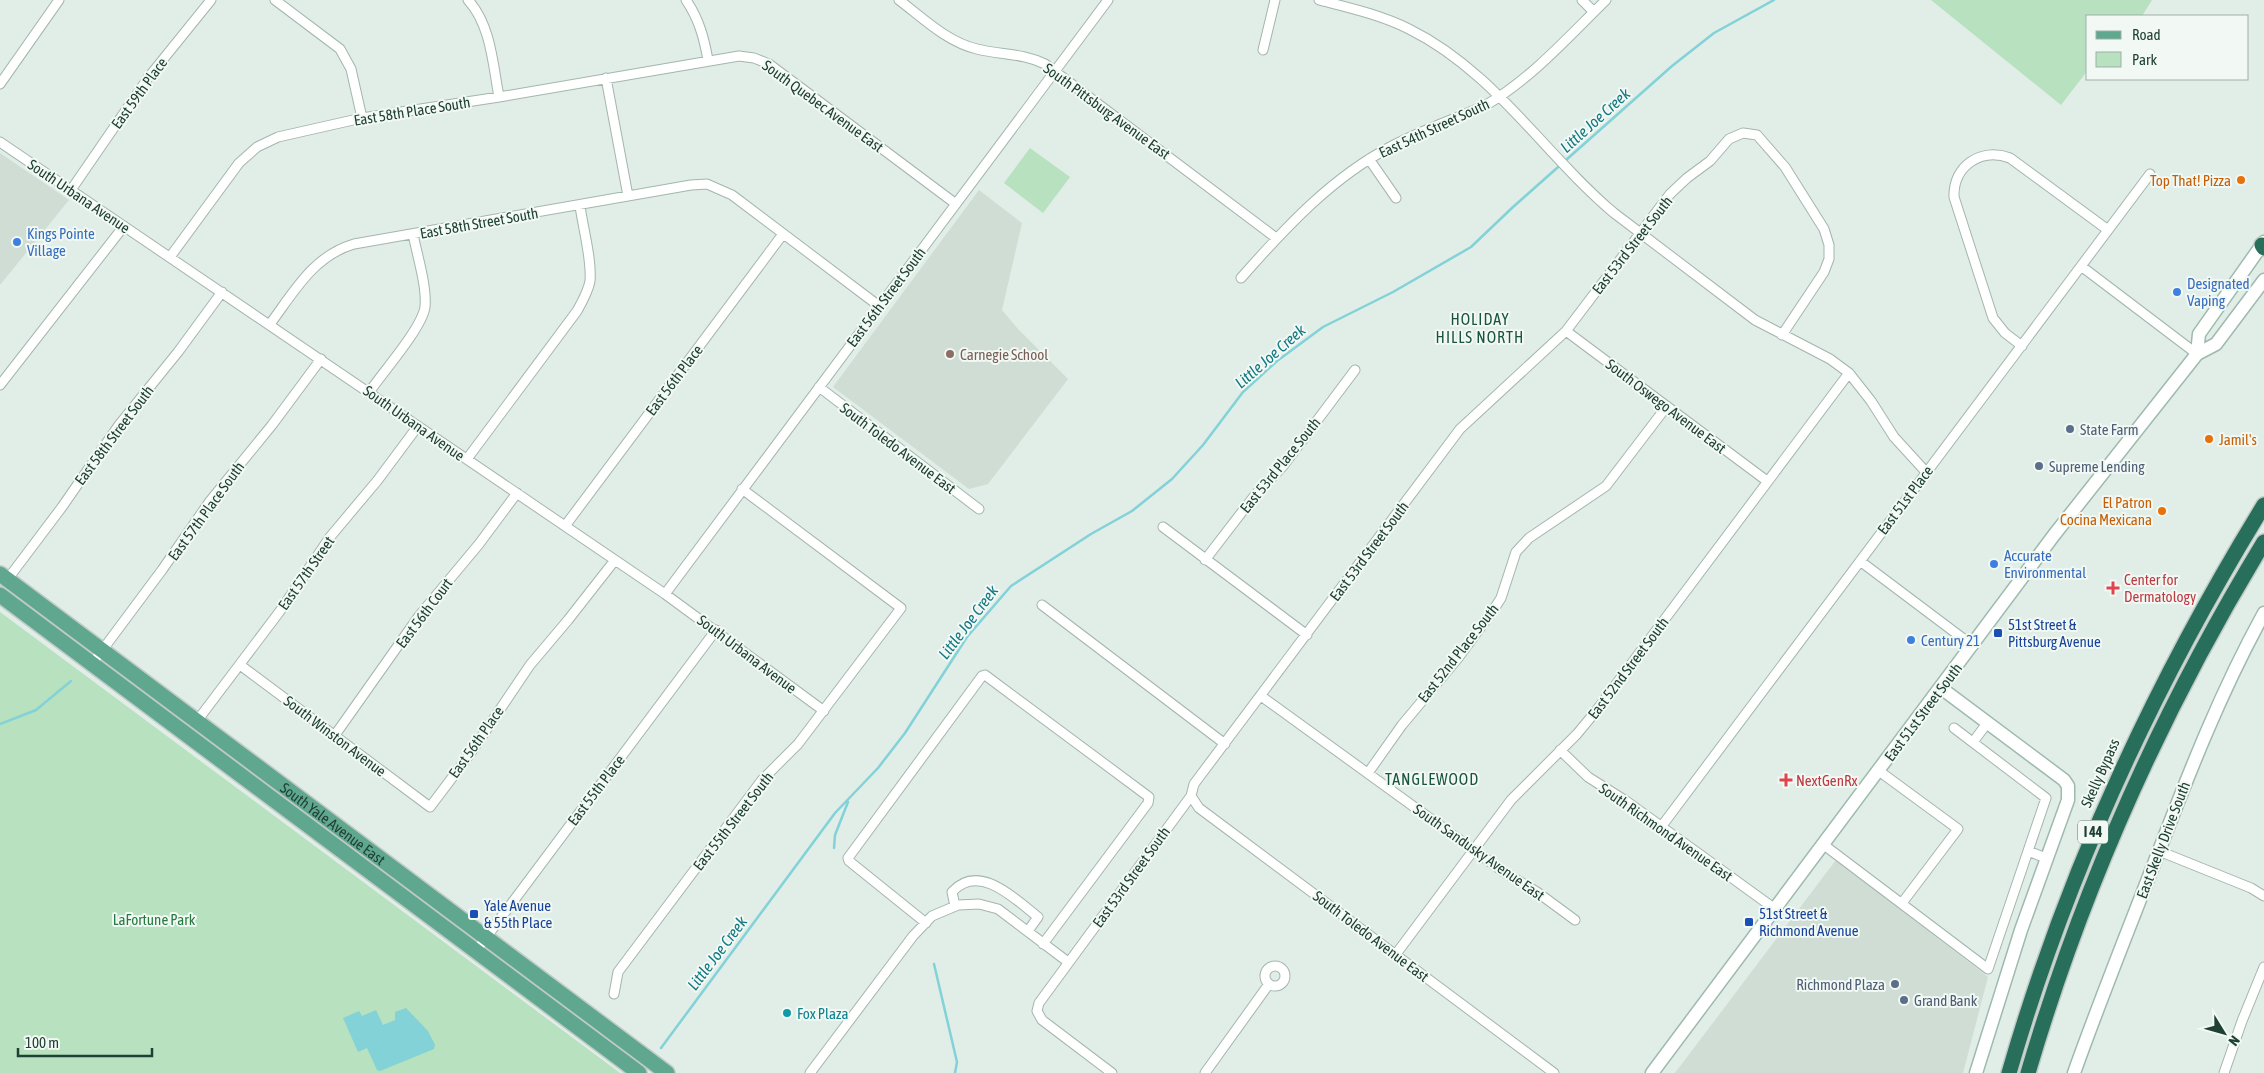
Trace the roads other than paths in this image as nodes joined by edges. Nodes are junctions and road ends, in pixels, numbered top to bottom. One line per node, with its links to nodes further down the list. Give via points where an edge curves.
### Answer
1 (59, 0): 18 (street)
2 (211, 0): 25 (street, East 59th Place, via 148,78)
3 (276, 0): 21 (street, via 340,49 352,69)
4 (468, 0): 19 (street, via 484,26)
5 (686, 0): 15 (street, via 703,33)
6 (899, 0): 16 (street, South Pittsburg Avenue East, via 963,45 1033,58)
7 (1108, 0): 16 (street, East 56th Street South)
8 (1276, 0): 14 (street)
9 (1319, 0): 12 (street)
10 (1582, 0): 13 (street)
11 (1606, 0): 13 (street, East 54th Street South)
12 (1351, 4): 20 (street, via 1435,43 1461,61)
13 (1594, 12): 20 (street, East 54th Street South, via 1538,67)
14 (1263, 50)
15 (708, 60): 17 (street, East 58th Place South); 28 (street, South Quebec Avenue East, via 739,56 769,64)
16 (1056, 71): 28 (street, East 56th Street South); 35 (street, South Pittsburg Avenue East)
17 (606, 78): 19 (street, East 58th Place South); 26 (street)
18 (0, 84)
19 (499, 97): 21 (street, East 58th Place South)
20 (1500, 97): 23 (street, East 54th Street South); 32 (street, via 1596,198)
21 (362, 118): 37 (street, East 58th Place South, via 278,137 257,147 239,163)
22 (0, 142): 25 (street, South Urbana Avenue)
23 (1370, 159): 27 (street); 35 (street, East 54th Street South, via 1334,184)
24 (2150, 174): 31 (street, East 51st Place)
25 (70, 190): 30 (street, South Urbana Avenue)
26 (628, 196): 29 (street, East 58th Street South); 34 (street, East 58th Street South, via 707,184 732,195)
27 (1396, 198)
28 (956, 204): 42 (street, East 56th Street South)
29 (580, 206): 33 (street, East 58th Street South); 56 (street, via 590,268 586,293 577,311)
30 (124, 226): 37 (street, South Urbana Avenue); 51 (street)
31 (2108, 230): 38 (street, East 51st Place); 46 (street, via 2010,158 1996,154 1982,156 1960,172 1954,197 1986,302 1998,326)
32 (1641, 232): 44 (street, East 53rd Street South); 45 (street, via 1755,320); 45 (street, East 53rd Street South, via 1679,185 1710,161 1729,139 1739,134 1757,135 1785,167 1824,229 1829,246 1824,272)
33 (413, 234): 43 (street, East 58th Street South, via 338,248 307,275); 53 (street, via 425,307 411,334)
34 (783, 234): 42 (street); 63 (street, East 56th Place)
35 (1276, 238): 39 (street, East 54th Street South)
36 (2263, 245): 47 (main road, East 51st Street South, via 2199,334)
37 (170, 257): 41 (street, South Urbana Avenue)
38 (2080, 266): 46 (street, East 51st Place); 47 (street)
39 (1241, 278)
40 (2264, 280): 47 (main road, East 51st Street South, via 2216,344)
41 (222, 292): 43 (street, South Urbana Avenue); 69 (street, East 58th Street South, via 119,424 62,507)
42 (879, 306): 52 (street, East 56th Street South)
43 (270, 324): 48 (street, South Urbana Avenue)
44 (1566, 331): 54 (street, South Oswego Avenue East); 75 (street, East 53rd Street South, via 1460,429)
45 (1782, 335): 50 (street, via 1830,359)
46 (2022, 346): 57 (street, East 51st Place)
47 (2198, 354): 76 (main road, East 51st Street South, via 2054,535)
48 (321, 359): 53 (street, South Urbana Avenue); 77 (street, East 57th Place South, via 210,501)
49 (1355, 370): 67 (street, East 53rd Place South, via 1283,466 1255,495)
50 (1849, 373): 57 (street, via 1894,437); 58 (street, East 52nd Street South)
51 (0, 385)
52 (819, 387): 59 (street, East 56th Street South); 62 (street, South Toledo Avenue East)
53 (370, 391): 55 (street, South Urbana Avenue)
54 (1667, 406): 58 (street, South Oswego Avenue East); 91 (street, East 52nd Place South, via 1606,486 1529,538 1516,552 1494,610 1407,718)
55 (418, 426): 56 (street, South Urbana Avenue); 79 (street, East 57th Street, via 330,537)
56 (467, 459): 60 (street, South Urbana Avenue)
57 (1926, 472): 68 (street, East 51st Place)
58 (1766, 481): 89 (street, East 52nd Street South, via 1610,694)
59 (742, 489): 70 (street, East 56th Street South); 82 (street, East 55th Street South, via 901,608)
60 (517, 494): 63 (street, South Urbana Avenue); 86 (street, East 56th Court, via 419,616)
61 (2264, 505): 123 (highway, Skelly Bypass / I 44, via 2177,655 2112,788 2062,910)
62 (978, 508)
63 (565, 526): 66 (street, South Urbana Avenue)
64 (1163, 527): 67 (street)
65 (2264, 542): 124 (highway, I 44, via 2211,633 2136,782 2089,893)
66 (615, 560): 70 (street, South Urbana Avenue); 93 (street, East 56th Place, via 530,665)
67 (1205, 560): 75 (street)
68 (1860, 561): 76 (street); 94 (street, East 51st Place)
69 (4, 577): 77 (main road, South Yale Avenue East)
70 (665, 594): 74 (street, South Urbana Avenue)
71 (0, 595): 78 (main road, South Yale Avenue East)
72 (1042, 605): 88 (street)
73 (2264, 613): 98 (main road, East Skelly Drive South, via 2220,701)
74 (716, 630): 82 (street, South Urbana Avenue); 107 (street, East 55th Place)
75 (1307, 635): 81 (street, East 53rd Street South)
76 (1974, 646): 80 (main road, East 51st Street South)
77 (102, 651): 78 (street, East 57th Place South); 83 (main road, South Yale Avenue East)
78 (92, 664): 109 (main road, South Yale Avenue East)
79 (240, 665): 83 (street, East 57th Street); 86 (street, South Winston Avenue)
80 (1941, 688): 84 (main road); 90 (main road, East 51st Street South)
81 (1261, 696): 88 (street, East 53rd Street South); 91 (street, South Sandusky Avenue East)
82 (824, 711): 114 (street, East 55th Street South, via 798,744 762,780 618,972)
83 (197, 722): 107 (main road, South Yale Avenue East)
84 (1988, 722): 87 (street); 99 (main road, via 2068,786 2068,800)
85 (1954, 728): 87 (street)
86 (335, 735): 93 (street, South Winston Avenue)
87 (1973, 742): 97 (street, via 2046,798)
88 (1224, 744): 92 (street, East 53rd Street South, via 1194,784)
89 (1560, 750): 94 (street, South Richmond Avenue East, via 1588,777); 96 (street, East 52nd Street South, via 1511,800)
90 (1880, 770): 95 (main road, East 51st Street South); 101 (street, via 1958,829)
91 (1368, 773): 96 (street, South Sandusky Avenue East)
92 (1191, 796): 110 (street, South Toledo Avenue East, via 1199,808); 111 (street, East 53rd Street South)
93 (430, 807)
94 (1661, 827): 103 (street, South Richmond Avenue East)
95 (1824, 845): 101 (street); 103 (main road, East 51st Street South)
96 (1474, 850): 104 (street, South Sandusky Avenue East); 110 (street, East 52nd Street South)
97 (2028, 851): 99 (street); 101 (street, via 1988,969)
98 (2159, 851): 100 (street); 125 (main road, East Skelly Drive South)
99 (2046, 858): 122 (main road)
100 (2264, 896)
101 (1902, 903)
102 (955, 906): 105 (street, via 932,916); 106 (street, via 978,904 998,909); 106 (street, via 952,892 959,884 985,880 1038,917)
103 (1775, 909): 121 (main road, East 51st Street South)
104 (1575, 920)
105 (926, 923): 108 (street, via 848,858 985,675 1148,797 1148,803); 117 (street)
106 (1028, 931): 108 (street)
107 (486, 937): 109 (street, East 55th Place); 116 (main road, South Yale Avenue East)
108 (1043, 944): 111 (street)
109 (476, 951): 115 (main road, South Yale Avenue East)
110 (1396, 954): 120 (street, South Toledo Avenue East)
111 (1068, 962): 118 (street, East 53rd Street South, via 1038,1003 1037,1011 1042,1020)
112 (2264, 967): 126 (street)
113 (1269, 984): 119 (street)
114 (614, 994)
115 (639, 1073)
116 (667, 1073)
117 (810, 1073)
118 (1112, 1073)
119 (1205, 1073)
120 (1554, 1073)
121 (1652, 1073)
122 (1976, 1073)
123 (2009, 1073)
124 (2028, 1073)
125 (2074, 1073)
126 (2224, 1073)

